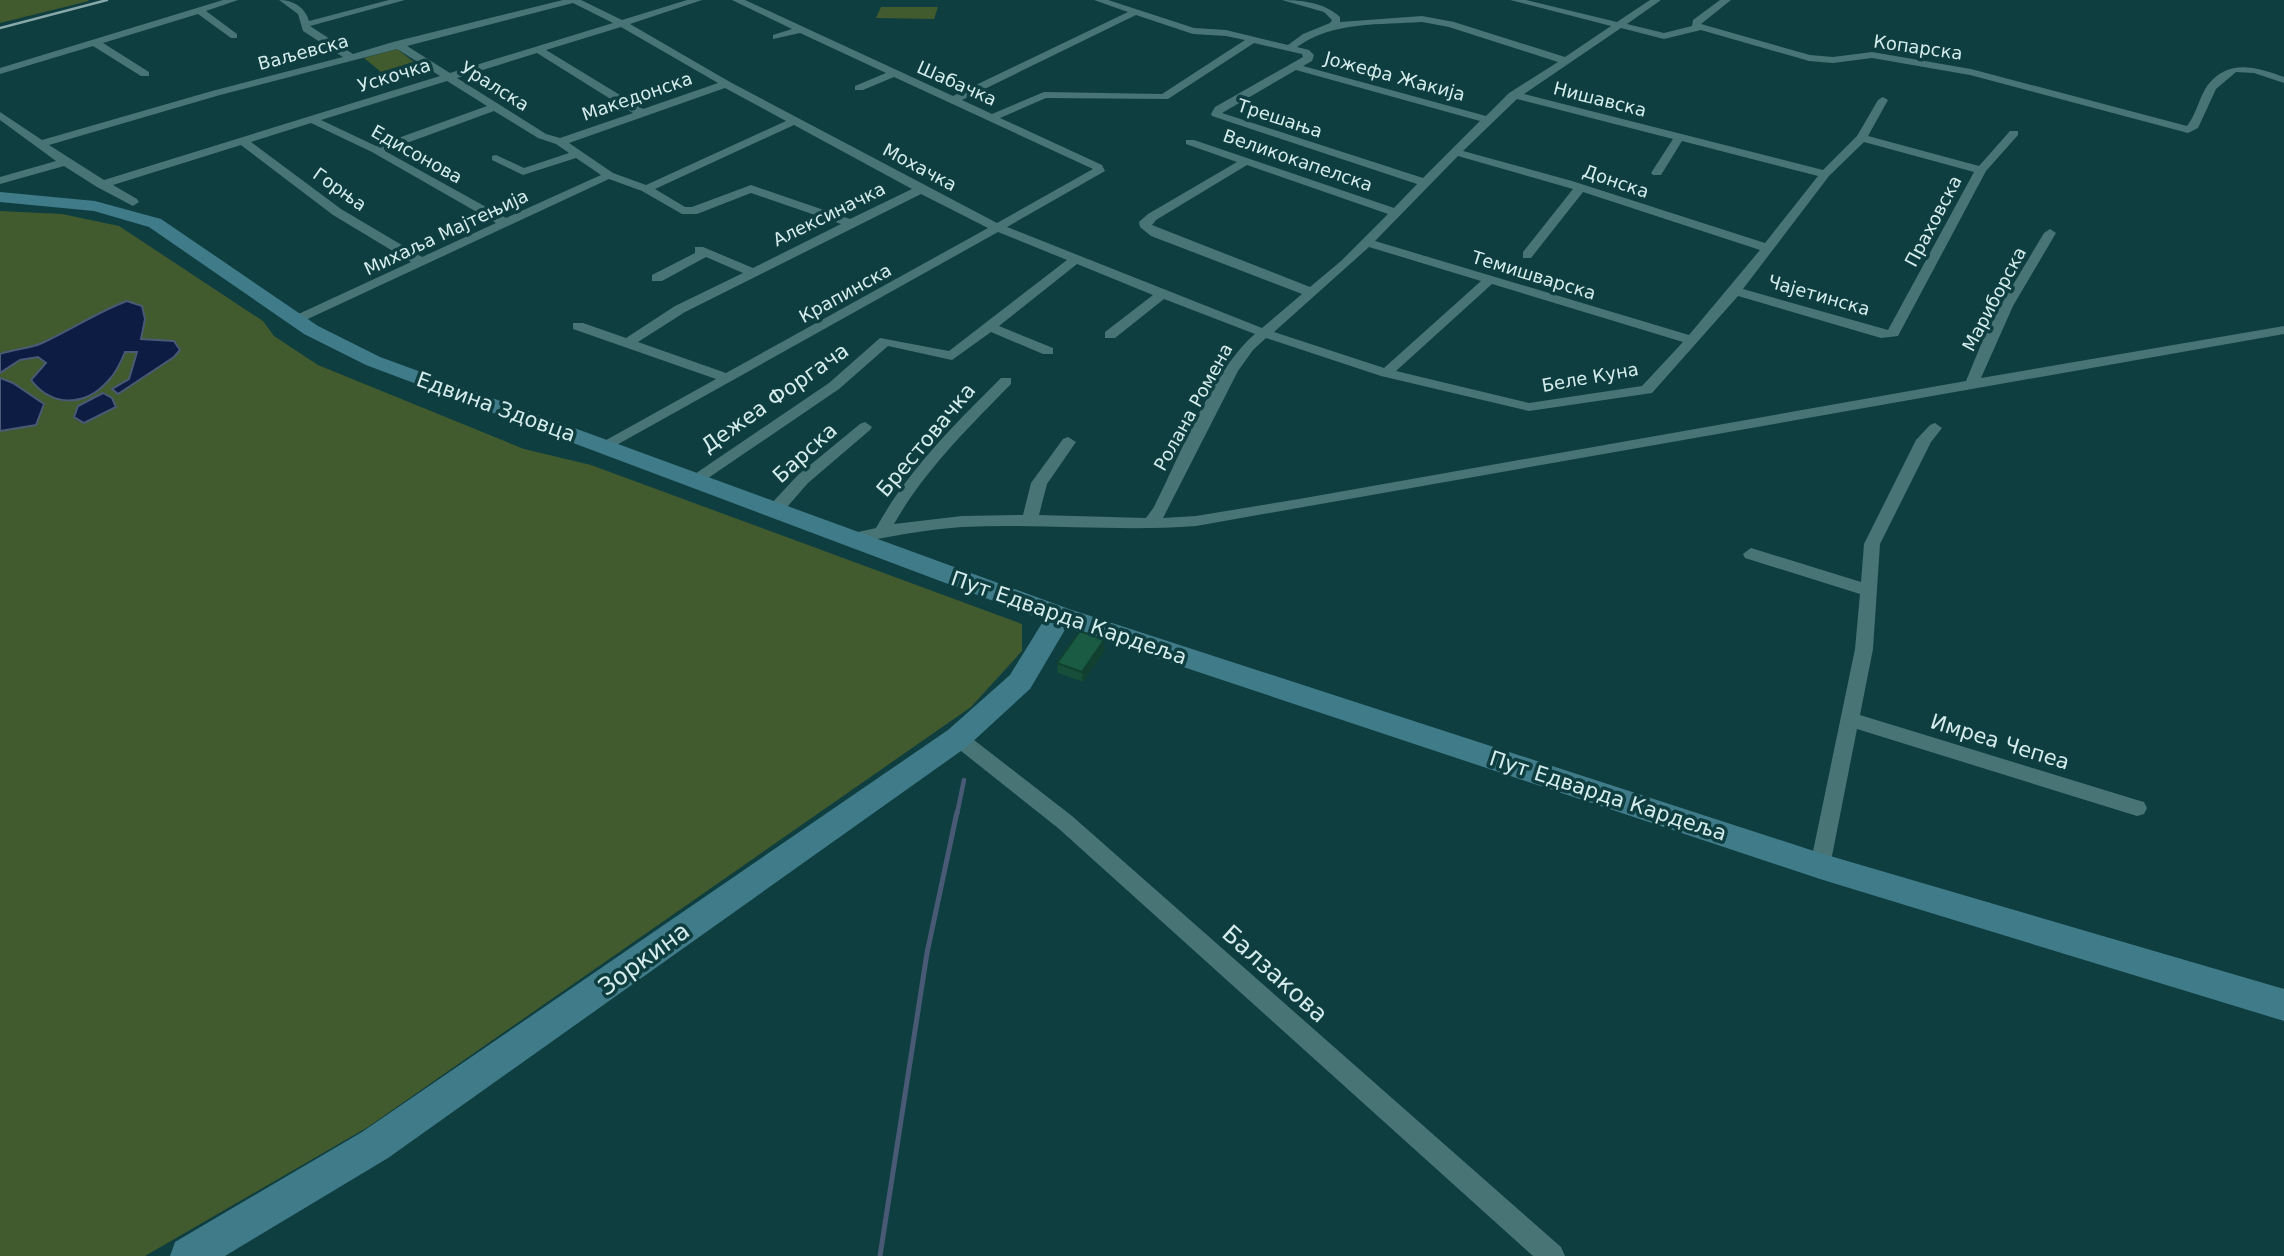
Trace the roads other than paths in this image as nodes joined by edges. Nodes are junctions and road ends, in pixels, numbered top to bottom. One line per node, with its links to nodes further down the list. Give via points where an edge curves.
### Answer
1 (233, 0): 12 (street)
2 (284, 0): 15 (street, via 302,13)
3 (400, 0): 15 (street)
4 (574, 0): 14 (street, Мохачка); 24 (street, Ваљевска)
5 (697, 0): 14 (street, Ускочка)
6 (737, 0): 19 (street, Шабачка)
7 (1287, 0): 16 (street, via 1331,12 1337,19)
8 (1515, 0): 17 (street)
9 (1656, 0): 17 (street, Ролана Ромена)
10 (1726, 0): 18 (street)
11 (1107, 1): 13 (street)
12 (199, 10): 20 (street); 23 (street)
13 (1134, 13): 22 (street, via 1193,31); 38 (street)
14 (623, 24): 26 (street, Ускочка); 35 (street, Мохачка)
15 (304, 25): 27 (street, via 319,40)
16 (1334, 25): 25 (street); 28 (street, via 1432,20)
17 (1617, 25): 18 (street, via 1664,36); 28 (street, Ролана Ромена)
18 (1696, 26): 34 (street, Копарска, via 1809,58 1872,55 1970,72 2188,130 2212,86 2234,69 2255,70)
19 (802, 29): 21 (street); 32 (street, Шабачка)
20 (234, 36)
21 (776, 37)
22 (1252, 40): 25 (street); 43 (street, via 1164,97 1044,95)
23 (96, 43): 30 (street); 31 (street)
24 (396, 44): 27 (street, Ваљевска); 33 (street, Уралска)
25 (1290, 48): 29 (street, via 1309,55)
26 (538, 49): 33 (street, Ускочка); 41 (street)
27 (350, 57): 53 (street, Ваљевска)
28 (1566, 61): 37 (street, Ролана Ромена)
29 (1296, 67): 45 (street, Јожефа Жакија); 66 (street, Трешања, via 1216,114)
30 (0, 71)
31 (145, 74)
32 (892, 74): 36 (street); 38 (street, Шабачка)
33 (447, 77): 40 (street, Уралска); 44 (street, Ускочка)
34 (2284, 80)
35 (726, 84): 41 (street, Македонска); 46 (street, Мохачка)
36 (859, 88)
37 (1513, 95): 45 (street, Ролана Ромена); 48 (street, Нишавска)
38 (953, 100): 43 (street, Шабачка)
39 (1883, 100): 49 (street, Беле Куна)
40 (495, 107): 51 (street, Уралска); 54 (street)
41 (641, 113): 51 (street, Македонска)
42 (0, 115): 53 (street)
43 (991, 118): 60 (street, Шабачка)
44 (310, 119): 50 (street, Ускочка); 54 (street, Едисонова)
45 (1486, 119): 55 (street, Ролана Ромена)
46 (797, 120): 69 (street); 70 (street, Мохачка)
47 (2014, 133): 61 (street, Праховска)
48 (1680, 136): 62 (street); 63 (street, Нишавска)
49 (1862, 138): 61 (street); 63 (street, Беле Куна)
50 (241, 140): 67 (street, Ускочка); 82 (street, Горња, via 337,212)
51 (560, 142): 56 (street, Уралска)
52 (1189, 142): 58 (street, Великокапелска)
53 (43, 144): 59 (street)
54 (376, 150): 74 (street, Едисонова)
55 (1454, 152): 66 (street, Ролана Ромена); 68 (street, Донска)
56 (577, 153): 57 (street, via 523,172); 64 (street, Уралска)
57 (496, 158)
58 (1247, 161): 73 (street, Великокапелска); 87 (street, via 1147,220 1146,227)
59 (65, 162): 65 (street); 67 (street)
60 (1098, 167): 76 (street, Крапинска, via 1097,174)
61 (1981, 170): 94 (street, Праховска)
62 (1657, 173)
63 (1825, 174): 79 (street, Беле Куна)
64 (608, 175): 69 (street, Уралска); 74 (street, Михаља Мајтењија)
65 (0, 181)
66 (1423, 182): 73 (street, Ролана Ромена)
67 (101, 185): 72 (street)
68 (1580, 188): 79 (street, Донска); 80 (street)
69 (646, 189): 75 (street, Уралска, via 682,210 693,211 751,189)
70 (921, 189): 75 (street, Алексиначка); 76 (street, Мохачка)
71 (0, 197): 89 (main road, Едвина Здовца, via 119,210 155,223)
72 (133, 202)
73 (1395, 212): 78 (street, Ролана Ромена)
74 (505, 223): 82 (street, Михаља Мајтењија)
75 (852, 223): 83 (street, Алексиначка)
76 (998, 228): 81 (street, Мохачка); 100 (street, Крапинска)
77 (2050, 233): 102 (street, Мариборска, via 2014,293)
78 (1365, 242): 85 (street, Темишварска); 87 (street, Ролана Ромена)
79 (1767, 248): 86 (street, Беле Куна)
80 (1527, 255)
81 (1076, 259): 88 (street, Мохачка); 91 (street, Дежеа Форгача)
82 (422, 263): 89 (street, Михаља Мајтењија)
83 (753, 272): 84 (street, via 702,251); 97 (street, Алексиначка, via 680,309)
84 (657, 278)
85 (1489, 280): 96 (street, Темишварска); 99 (street)
86 (1735, 291): 94 (street, Чајетинска, via 1886,335); 96 (street, Беле Куна)
87 (1310, 292): 93 (street, Ролана Ромена)
88 (1161, 295): 93 (street, Мохачка); 95 (street)
89 (297, 320): 106 (main road, Едвина Здовца, via 373,362)
90 (578, 326): 97 (street)
91 (991, 327): 98 (street); 107 (street, Дежеа Форгача, via 952,356 885,341 834,386)
92 (2284, 330): 102 (street)
93 (1264, 331): 99 (street, Беле Куна); 110 (street, Ролана Ромена, via 1231,370)
94 (1893, 333)
95 (1110, 335)
96 (1692, 340): 99 (street, Беле Куна, via 1647,390 1528,407)
97 (630, 342): 100 (street)
98 (1048, 351)
99 (1386, 373)
100 (727, 378): 106 (street, Крапинска)
101 (1006, 380): 111 (street, Брестовачка, via 929,466 890,514)
102 (1972, 383): 110 (street, via 1299,504)
103 (865, 427): 108 (street, Барска, via 803,479)
104 (1936, 428): 115 (street, via 1924,440 1872,544)
105 (1068, 442): 109 (street, via 1039,483)
106 (604, 447): 107 (main road, Едвина Здовца)
107 (695, 482): 108 (main road, Едвина Здовца)
108 (774, 511): 112 (main road, Едвина Здовца)
109 (1029, 522): 110 (street); 111 (street, via 951,522)
110 (1150, 524)
111 (883, 530): 112 (street)
112 (851, 538): 114 (main road, Едвина Здовца)
113 (1751, 554): 115 (street)
114 (936, 572): 116 (main road, Пут Едварда Кардеља)
115 (1866, 590): 117 (street, via 1864,649)
116 (1060, 616): 118 (main road, Зоркина, via 1020,682); 120 (main road, Пут Едварда Кардеља)
117 (1850, 719): 119 (street, Имреа Чепеа); 120 (street)
118 (958, 738): 122 (main road, Зоркина, via 375,1145); 123 (street, Балзакова, via 1065,822)
119 (2137, 808)
120 (1820, 866): 121 (main road, Пут Едварда Кардеља)
121 (2284, 1005)
122 (189, 1256)
123 (1552, 1256)

